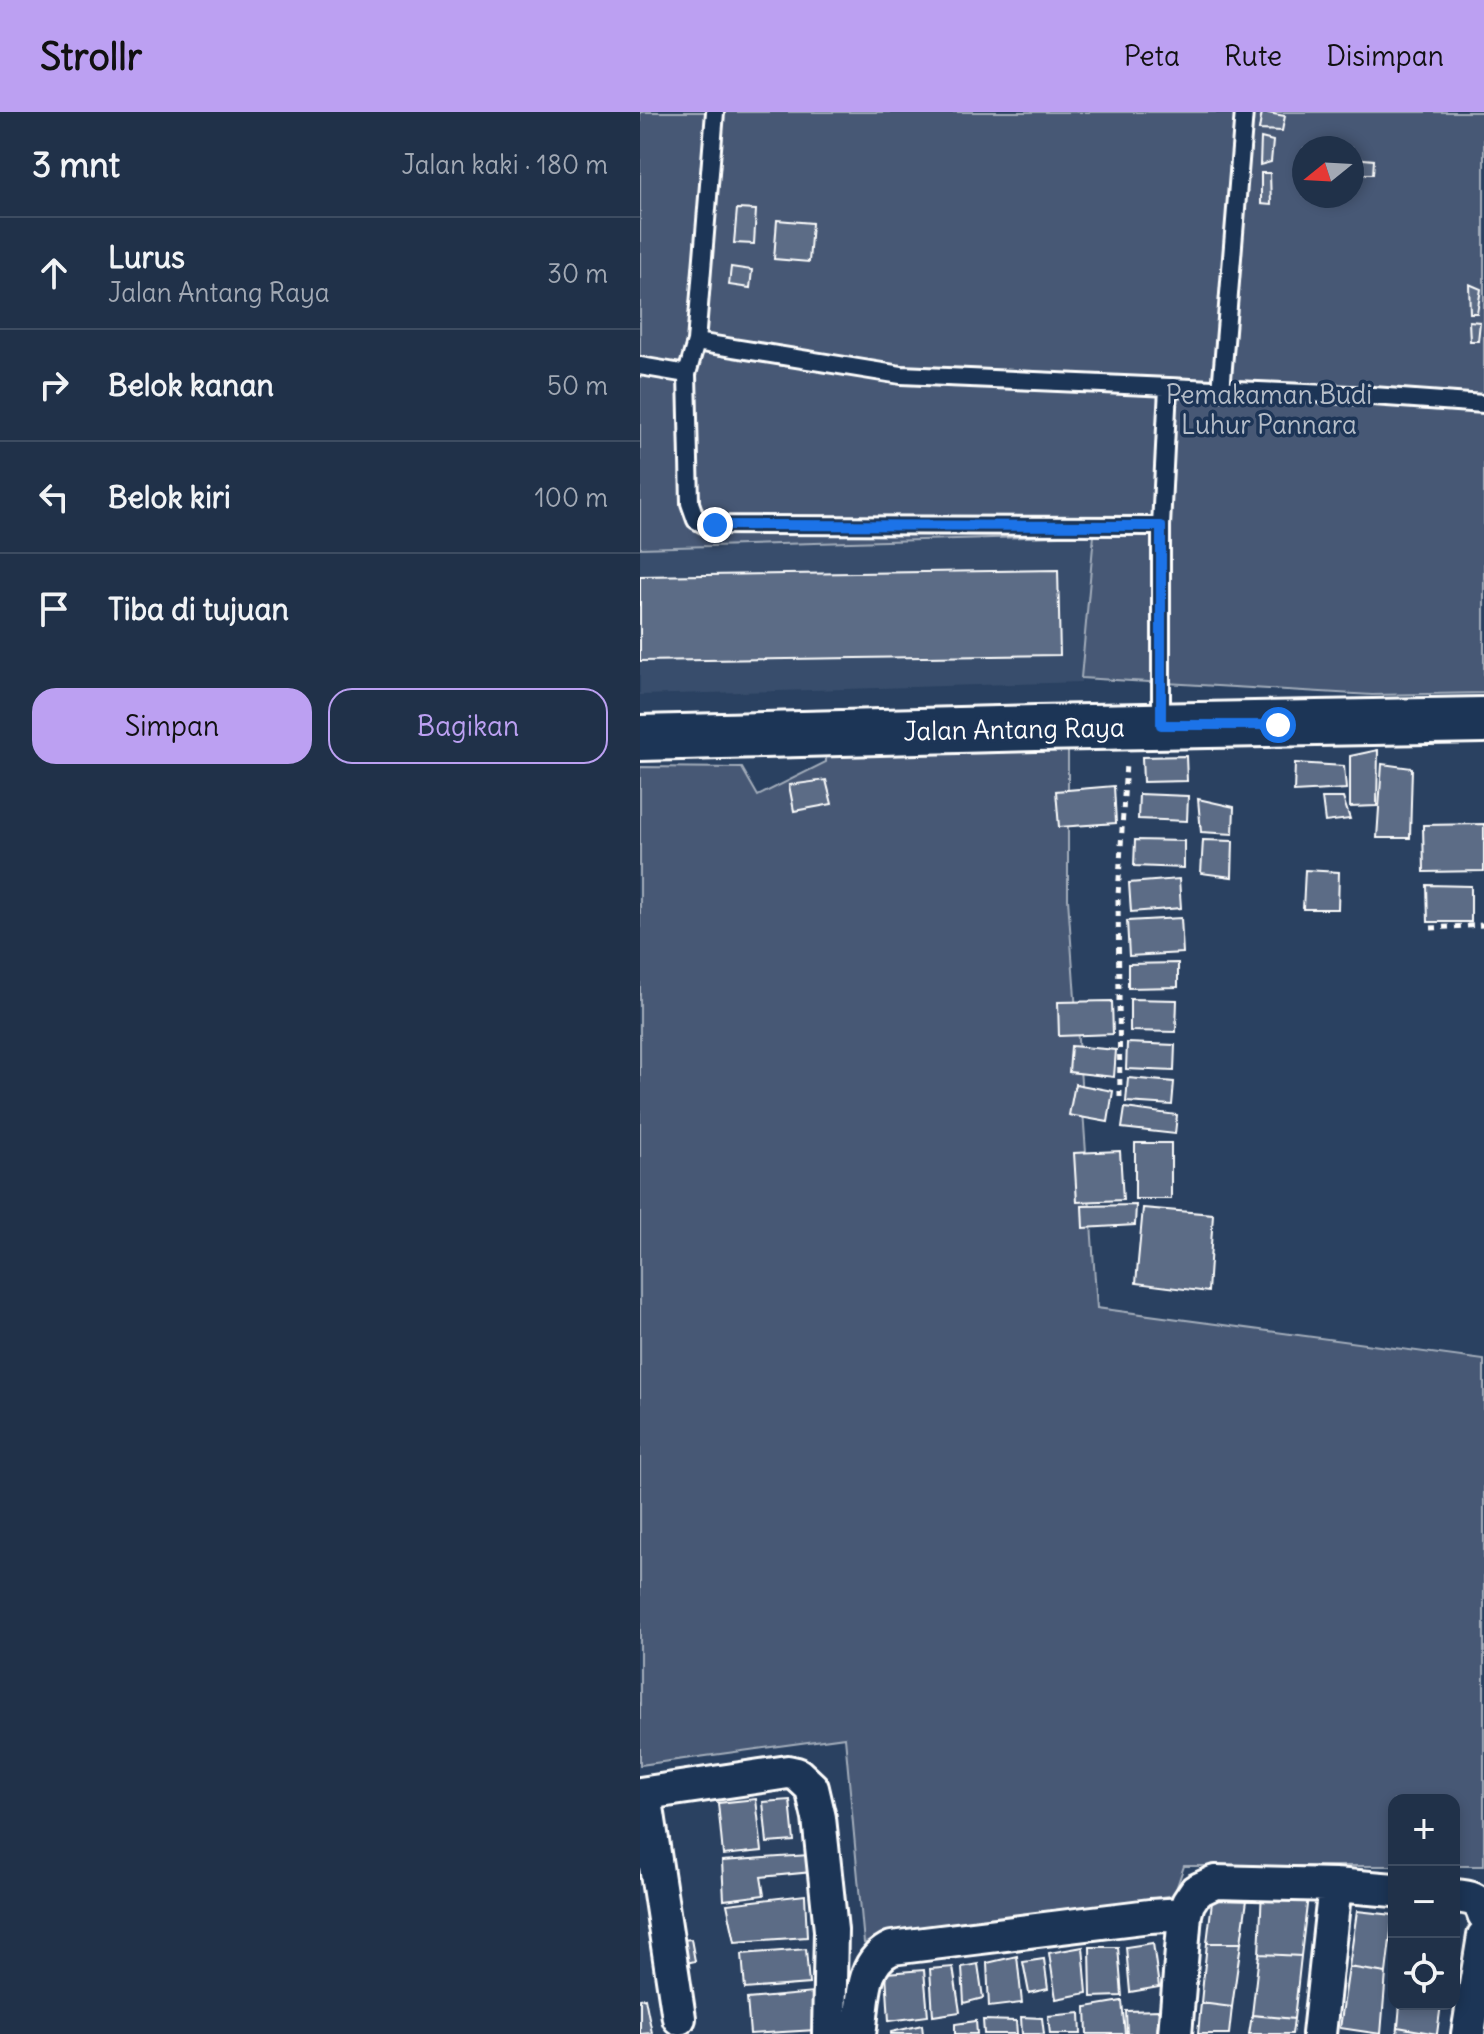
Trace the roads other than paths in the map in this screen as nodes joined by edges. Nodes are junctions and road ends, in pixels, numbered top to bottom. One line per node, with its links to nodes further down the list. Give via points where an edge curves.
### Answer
1 (715, 112): 3 (lane)
2 (1244, 112): 7 (lane)
3 (696, 342): 5 (lane); 6 (lane, via 901,375)
4 (640, 366): 5 (lane)
5 (687, 374): 9 (lane, via 690,503 696,520 705,525)
6 (1168, 388): 7 (lane); 9 (lane)
7 (1221, 391): 8 (lane)
8 (1484, 404)
9 (1161, 526): 11 (lane)
10 (1484, 720): 11 (main road, Jalan Antang Raya)
11 (1144, 726): 12 (main road, Jalan Antang Raya)
12 (640, 738)
13 (642, 1794): 20 (street); 21 (street, via 788,1772 812,1788 831,1930)
14 (1335, 1885): 15 (street); 17 (street, via 1215,1882 1196,1891); 24 (street)
15 (1388, 1889)
16 (1460, 1896): 18 (street, via 1480,1904)
17 (1185, 1914): 22 (street, via 892,1948 879,1953 869,1967); 23 (street)
18 (1484, 1914)
19 (1484, 1936): 25 (street)
20 (679, 2018)
21 (829, 2034)
22 (859, 2034)
23 (1175, 2034)
24 (1319, 2034)
25 (1468, 2034)

